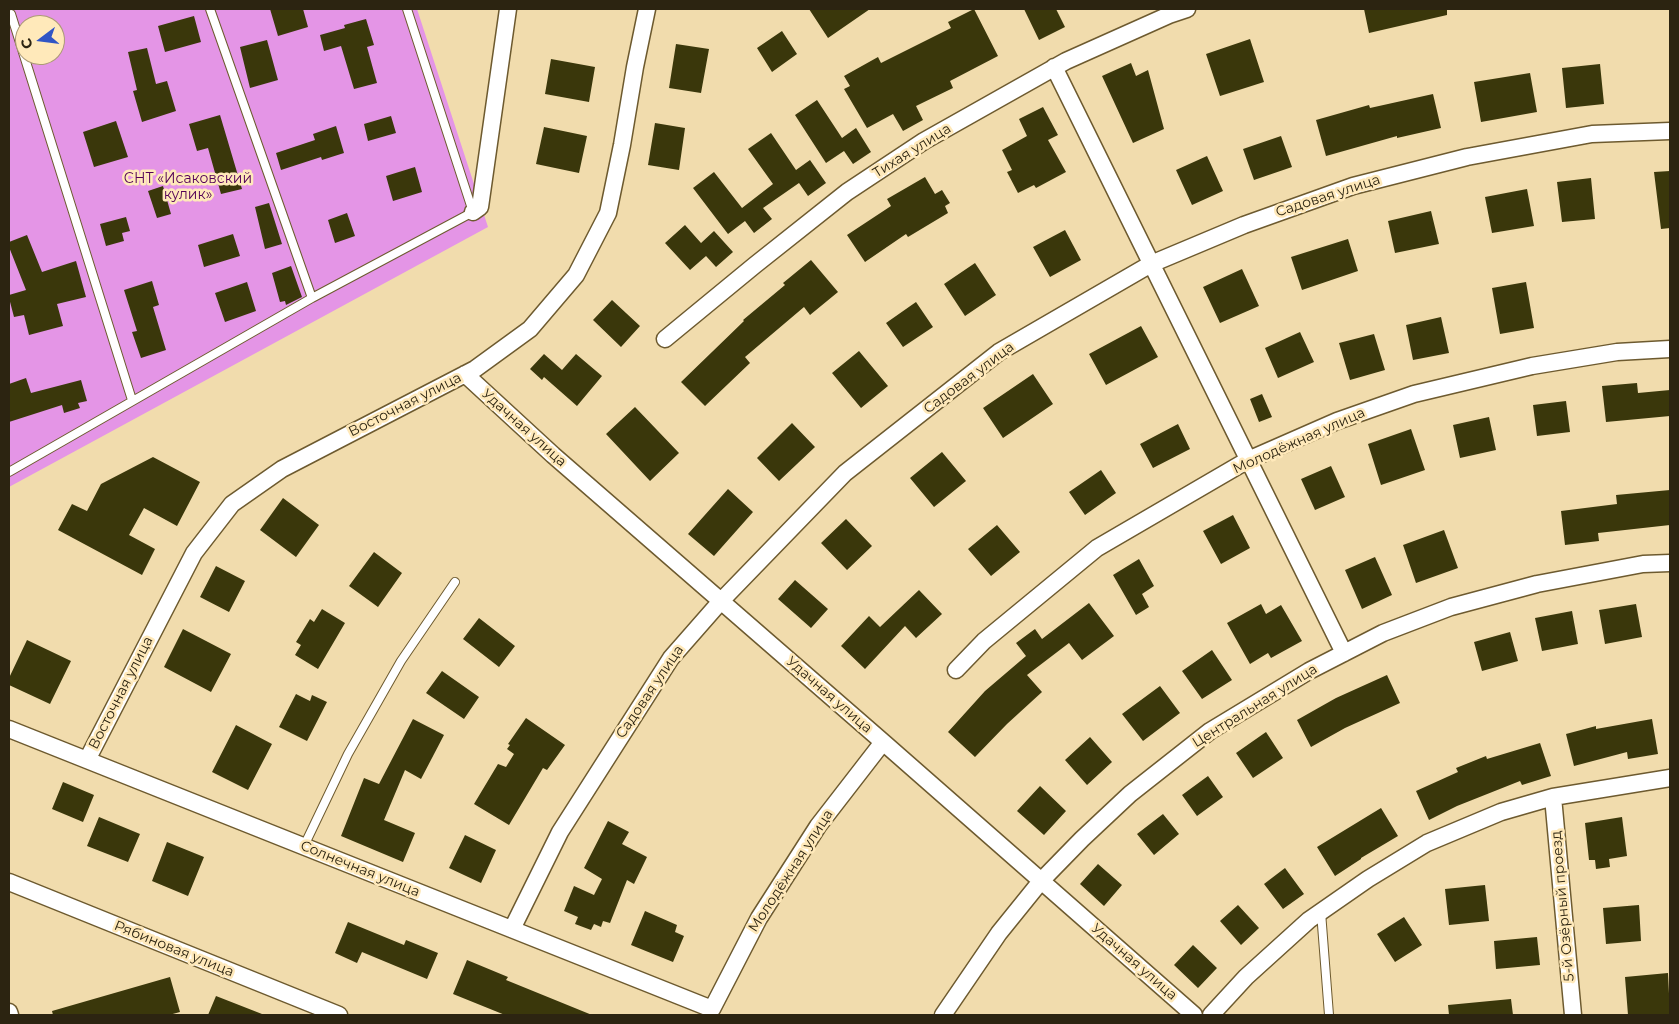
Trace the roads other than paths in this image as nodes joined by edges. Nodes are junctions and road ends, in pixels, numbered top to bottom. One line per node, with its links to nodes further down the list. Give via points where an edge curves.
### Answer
1 (210, 9): 11 (lane)
2 (407, 9): 9 (lane)
3 (508, 9): 9 (street, via 480,207)
4 (647, 9): 14 (street, Восточная улица, via 608,212 576,275 530,329)
5 (1187, 9): 7 (street, Тихая улица)
6 (11, 14): 15 (lane)
7 (1054, 67): 10 (street); 12 (street, Тихая улица, via 924,141 847,192)
8 (1670, 131): 10 (street, Садовая улица, via 1592,134 1457,159 1353,186 1244,225)
9 (473, 212): 11 (lane)
10 (1151, 264): 16 (street); 20 (street, Садовая улица, via 999,352 845,473)
11 (312, 298): 15 (lane)
12 (665, 339)
13 (1670, 349): 16 (street, Молодёжная улица, via 1617,352 1532,366 1414,394 1337,421)
14 (465, 374): 20 (street, Удачная улица); 25 (street, Восточная улица, via 282,469 232,504 194,553)
15 (132, 400): 17 (lane)
16 (1248, 460): 21 (street); 22 (street, Молодёжная улица, via 1097,548 984,641)
17 (9, 472)
18 (1670, 563): 21 (street, Центральная улица, via 1644,564 1537,584 1451,607 1383,633)
19 (454, 582): 28 (lane, via 401,661 348,754)
20 (721, 601): 24 (street, Удачная улица); 32 (street, Садовая улица, via 671,658 618,739 560,832)
21 (1344, 653): 29 (street, Центральная улица, via 1210,731 1130,794)
22 (956, 670)
23 (9, 729): 25 (street, Солнечная улица)
24 (883, 742): 29 (street, Удачная улица); 33 (street, Молодёжная улица, via 818,826 764,909)
25 (87, 760): 28 (street, Солнечная улица)
26 (1670, 778): 27 (street)
27 (1553, 797): 31 (street, via 1501,812 1427,843); 39 (street, 5-й Озёрный проезд)
28 (304, 846): 32 (street, Солнечная улица)
29 (1041, 881): 35 (street, Центральная улица, via 999,933); 36 (street, Удачная улица)
30 (9, 882): 34 (street, Рябиновая улица)
31 (1321, 912): 37 (street, via 1279,945); 38 (lane)
32 (512, 929): 33 (street, Солнечная улица)
33 (712, 1008)
34 (339, 1015)
35 (944, 1015)
36 (1194, 1015)
37 (1211, 1015)
38 (1329, 1015)
39 (1573, 1015)

